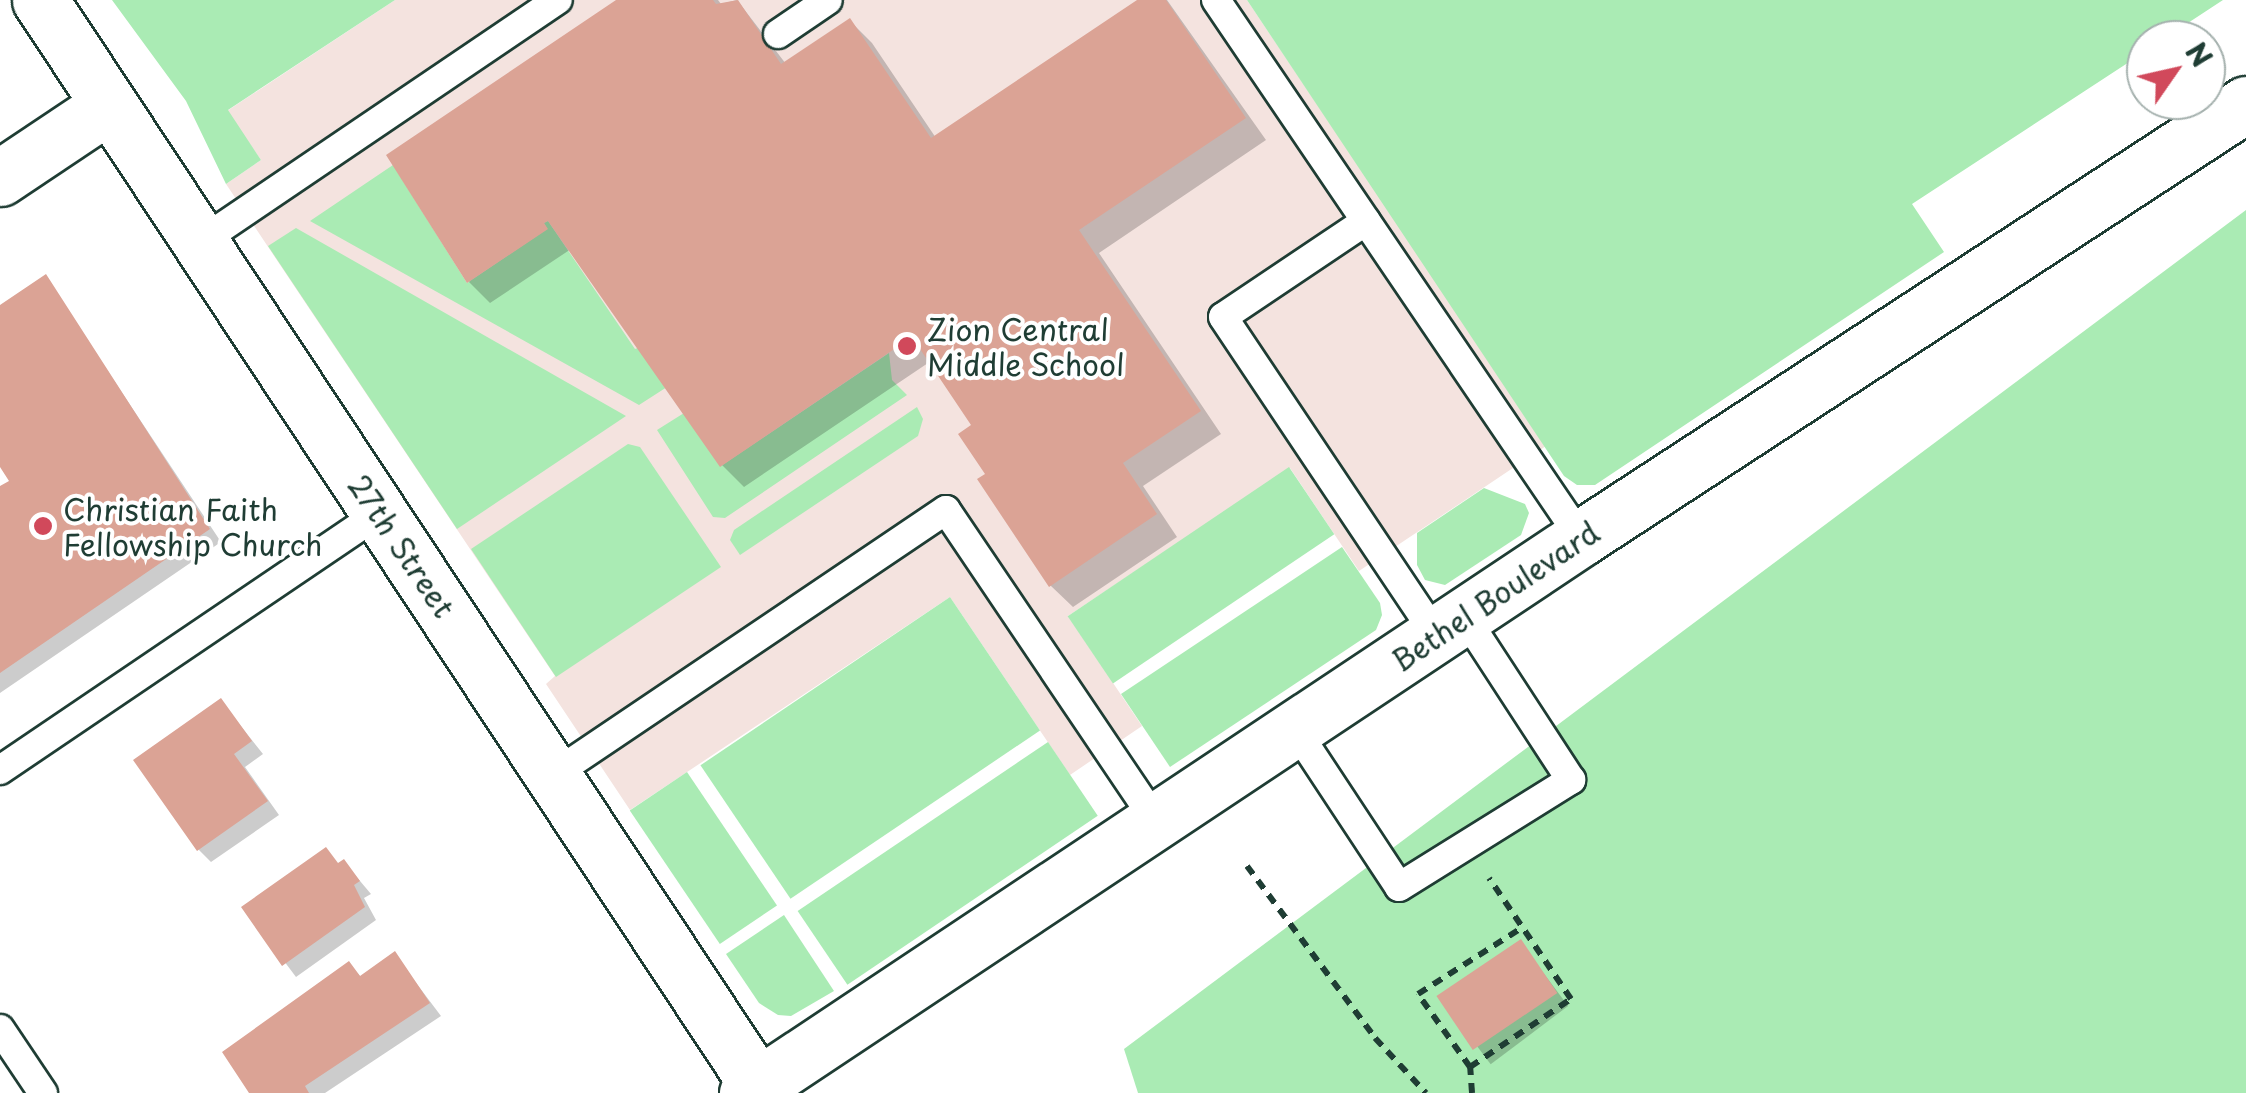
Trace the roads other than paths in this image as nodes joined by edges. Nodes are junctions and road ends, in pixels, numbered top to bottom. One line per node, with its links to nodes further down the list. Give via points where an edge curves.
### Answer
1 (40, 0): 7 (street, 27th Street)
2 (558, 0): 10 (lane)
3 (828, 0): 5 (lane)
4 (1216, 0): 9 (lane)
5 (778, 34)
6 (2246, 104): 12 (street, Bethel Boulevard)
7 (109, 105): 8 (street); 10 (street, 27th Street)
8 (0, 178)
9 (1366, 221): 12 (lane); 13 (lane, via 1223,316)
10 (200, 242): 11 (street, 27th Street)
11 (379, 513): 15 (lane); 16 (street, 27th Street)
12 (1580, 538): 13 (street, Bethel Boulevard)
13 (1450, 626): 14 (street, Bethel Boulevard); 14 (lane, via 1570,780 1399,887)
14 (1295, 729): 17 (street, Bethel Boulevard)
15 (0, 770)
16 (552, 775): 17 (lane, via 946,510); 19 (street, 27th Street)
17 (1156, 821): 19 (street, Bethel Boulevard)
18 (0, 1029): 20 (lane)
19 (756, 1090)
20 (43, 1093)

